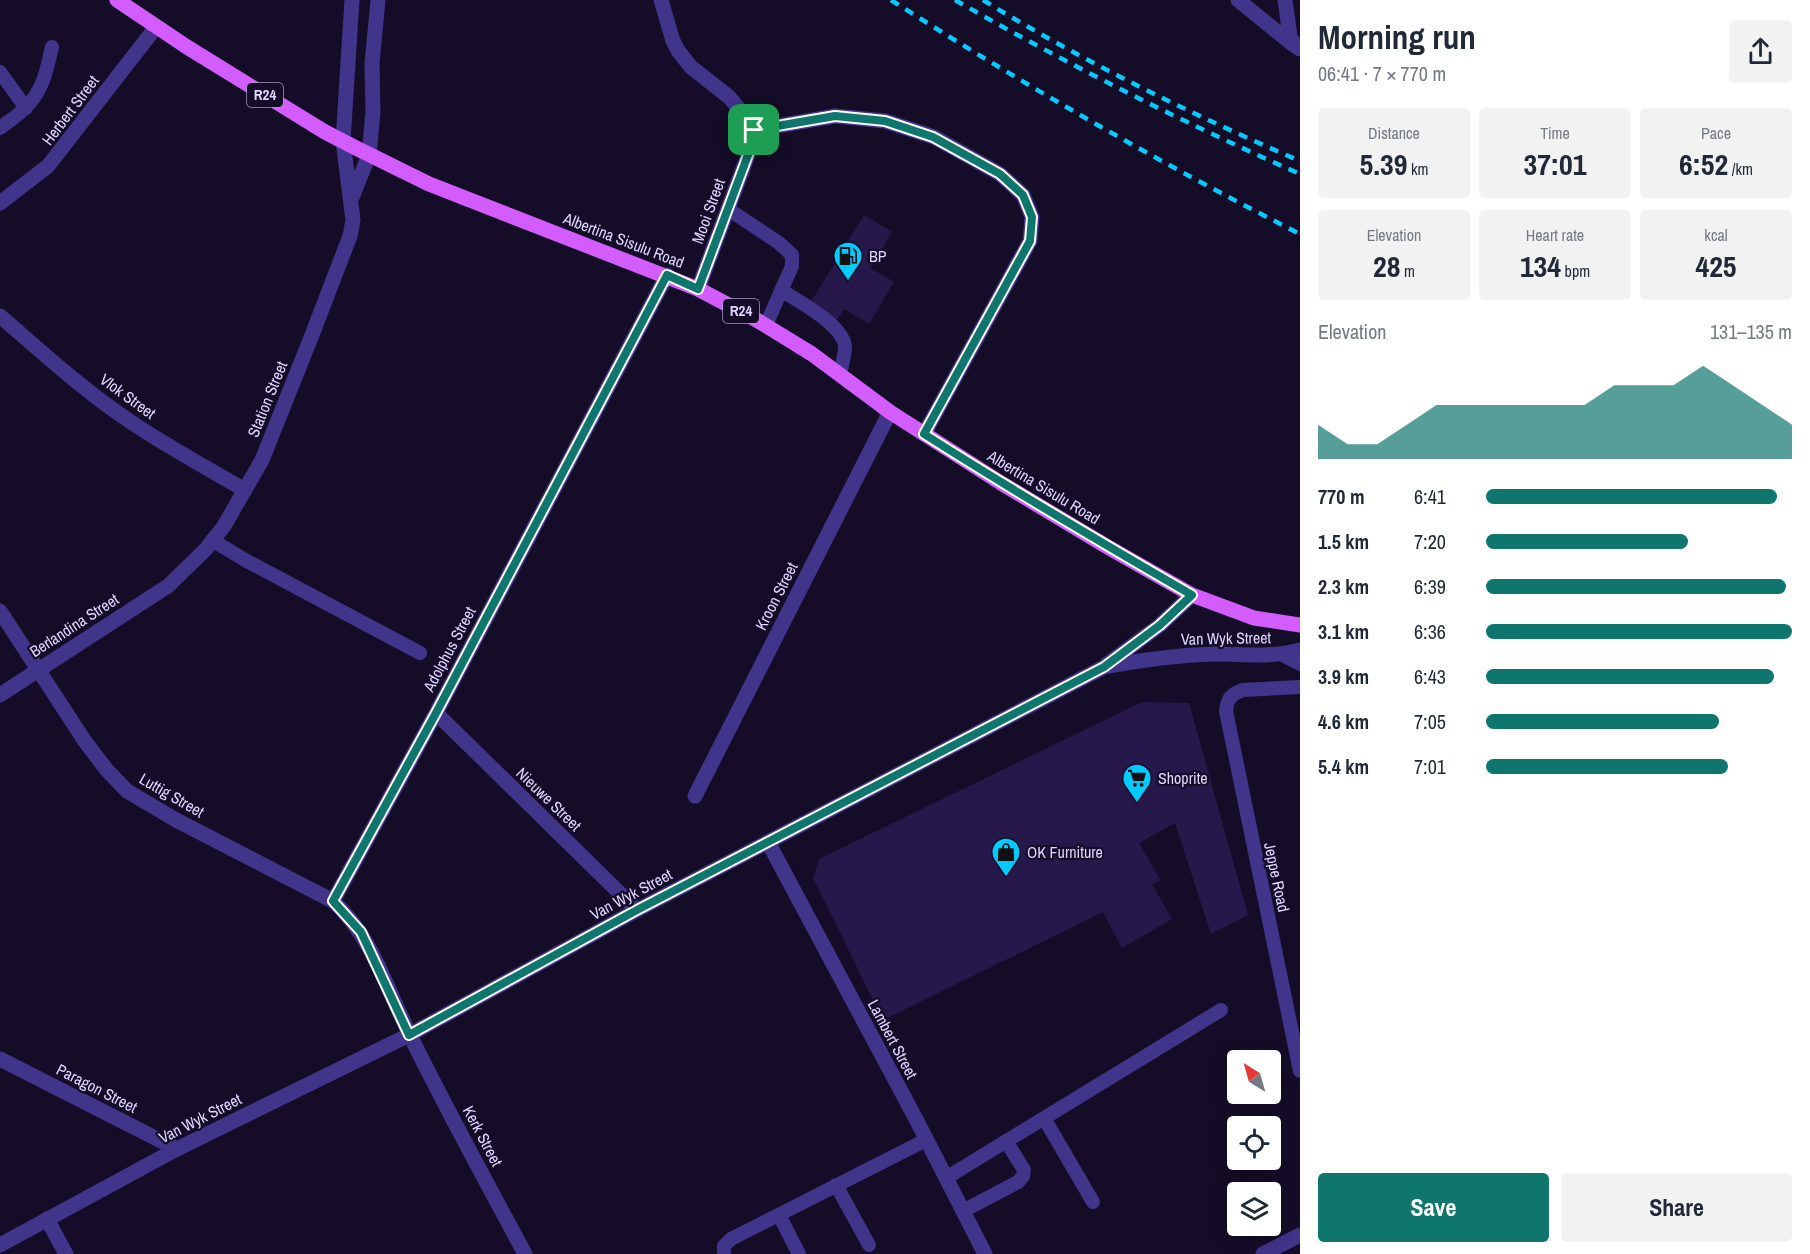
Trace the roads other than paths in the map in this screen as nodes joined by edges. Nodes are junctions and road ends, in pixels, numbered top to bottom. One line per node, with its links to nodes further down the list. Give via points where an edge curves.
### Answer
1 (117, 0): 7 (main road, Albertina Sisulu Road / R24)
2 (352, 0): 14 (street, Station Street)
3 (378, 0): 15 (street, Station Street)
4 (661, 0): 13 (street, via 679,52 691,67 729,97)
5 (1238, 0): 8 (street)
6 (1285, 0): 8 (street)
7 (156, 27): 14 (main road, Albertina Sisulu Road / R24); 17 (street, Herbert Street, via 58,156 40,175)
8 (1297, 45)
9 (52, 47): 11 (lane, via 41,87)
10 (0, 72): 11 (lane)
11 (26, 108): 12 (lane)
12 (0, 128)
13 (754, 130): 18 (street, Mooi Street); 26 (street, via 835,116 885,121 933,137 1000,174 1023,195 1032,217 1030,241)
14 (343, 141): 15 (main road, Albertina Sisulu Road / R24); 16 (street, Station Street)
15 (369, 155): 16 (street, Station Street); 19 (main road, Albertina Sisulu Road / R24, via 429,184)
16 (351, 201): 27 (street, Station Street, via 350,236 262,460)
17 (0, 203)
18 (728, 209): 20 (street, Mooi Street); 21 (lane, via 791,253 792,266)
19 (667, 275): 20 (main road, Albertina Sisulu Road / R24); 41 (street, Adolphus Street)
20 (698, 289): 23 (main road, Albertina Sisulu Road / R24)
21 (781, 290): 23 (lane); 24 (lane, via 836,328 845,347)
22 (0, 316): 27 (street, Vlok Street, via 130,422)
23 (766, 326): 24 (main road, Albertina Sisulu Road / R24)
24 (840, 374): 25 (main road, Albertina Sisulu Road / R24)
25 (890, 412): 26 (main road, Albertina Sisulu Road / R24); 42 (street, Kroon Street)
26 (924, 434): 30 (main road, Albertina Sisulu Road / R24)
27 (245, 490): 28 (street, Station Street)
28 (212, 540): 29 (street, Station Street); 34 (lane)
29 (168, 586): 38 (street, Berlandina Street)
30 (1192, 595): 32 (main road, Albertina Sisulu Road / R24, via 1254,618); 37 (street)
31 (0, 611): 38 (street, Luttig Street)
32 (1300, 625)
33 (1300, 650): 35 (street, Van Wyk Street)
34 (420, 653)
35 (1283, 655): 36 (lane); 37 (street, Van Wyk Street, via 1152,658)
36 (1300, 664)
37 (1104, 667): 43 (street, Van Wyk Street)
38 (38, 669): 40 (street, Berlandina Street); 44 (street, Luttig Street, via 84,740 127,791)
39 (1300, 687): 49 (lane, Jeppe Road, via 1243,690 1227,701 1226,711)
40 (0, 695)
41 (436, 713): 44 (street, Adolphus Street); 45 (street, Nieuwe Street)
42 (695, 796)
43 (768, 842): 45 (street, Van Wyk Street); 51 (street, Lambert Street)
44 (333, 901): 47 (street, via 361,932)
45 (637, 910): 47 (street, Van Wyk Street)
46 (1221, 1010): 50 (lane)
47 (409, 1035): 53 (street, Van Wyk Street); 64 (street, Kerk Street)
48 (0, 1059): 53 (street, Paragon Street)
49 (1300, 1071)
50 (1044, 1118): 52 (lane); 56 (lane)
51 (927, 1140): 54 (street, Lambert Street); 55 (lane)
52 (1006, 1141): 54 (lane); 57 (lane, via 1024,1170 1023,1176)
53 (177, 1149): 59 (street, Van Wyk Street)
54 (946, 1178): 57 (street, Lambert Street)
55 (836, 1185): 58 (lane); 62 (lane)
56 (1093, 1202)
57 (963, 1211): 67 (street, Lambert Street)
58 (779, 1215): 65 (lane, via 731,1239 724,1246); 66 (lane)
59 (47, 1219): 61 (street, Van Wyk Street); 63 (street)
60 (1300, 1235): 68 (street)
61 (0, 1245)
62 (869, 1245)
63 (66, 1254)
64 (525, 1254)
65 (724, 1254)
66 (799, 1254)
67 (985, 1254)
68 (1263, 1254)

